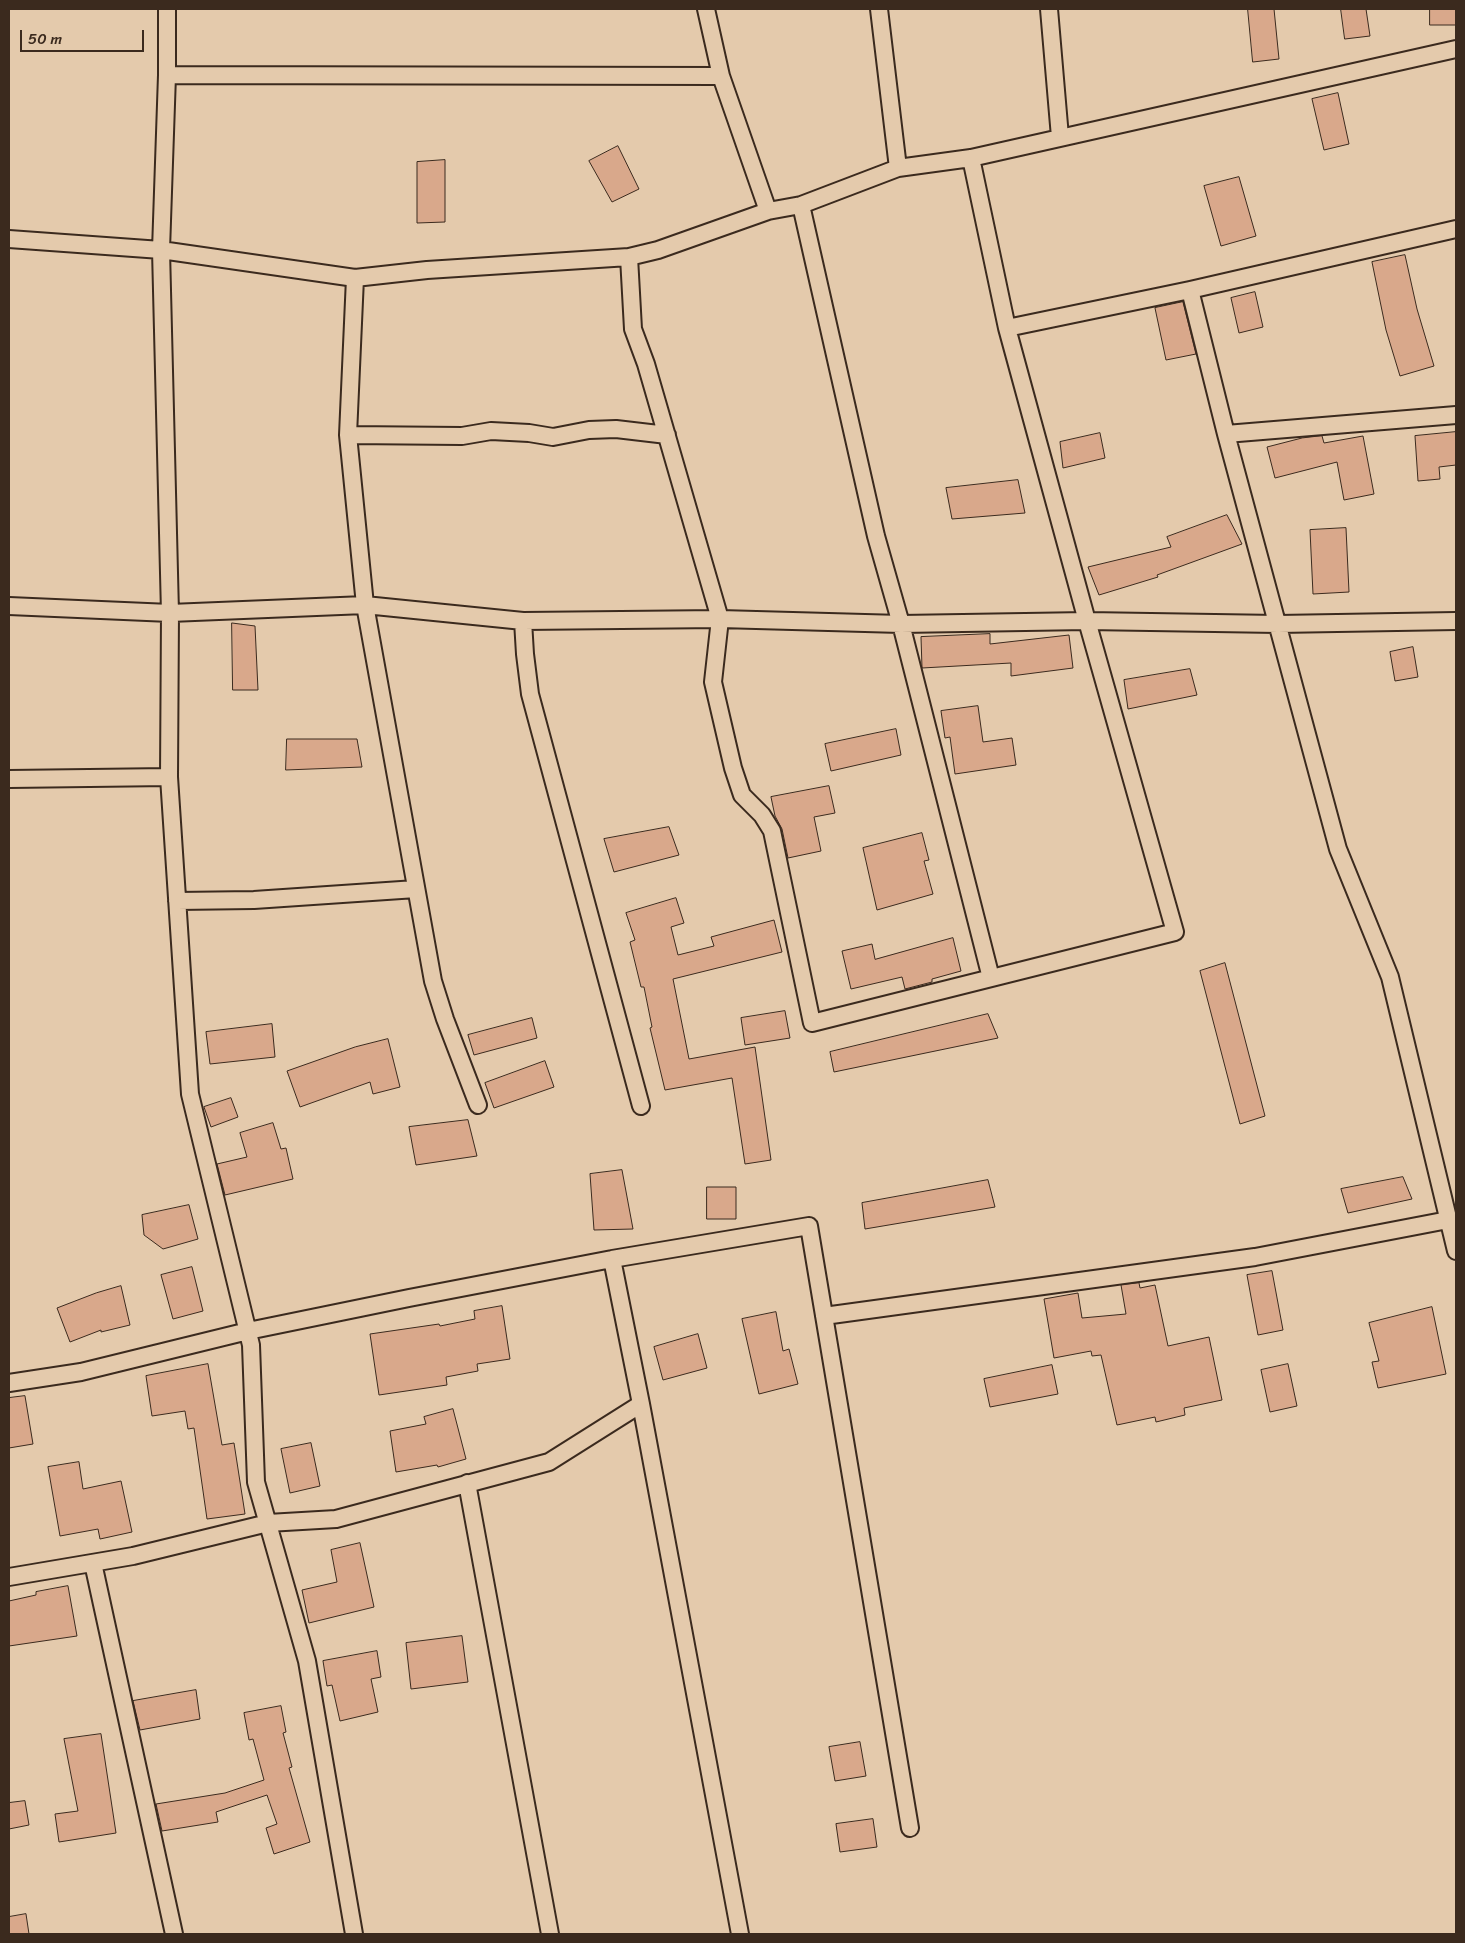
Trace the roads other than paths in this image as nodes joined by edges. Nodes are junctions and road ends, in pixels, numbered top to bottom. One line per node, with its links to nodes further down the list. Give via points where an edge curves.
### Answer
1 (166, 9): 6 (street)
2 (706, 9): 7 (street)
3 (879, 9): 10 (street)
4 (1050, 9): 8 (street)
5 (1456, 48): 8 (street)
6 (167, 75): 7 (street); 15 (street)
7 (722, 76): 12 (street)
8 (1060, 137): 9 (street)
9 (971, 158): 10 (street); 19 (street)
10 (898, 168): 11 (street)
11 (802, 205): 12 (street); 31 (street, via 876,536)
12 (768, 211): 16 (street, via 658,250)
13 (1456, 229): 18 (street)
14 (9, 239): 15 (street)
15 (161, 250): 17 (street); 26 (street)
16 (629, 256): 17 (street); 23 (street, via 633,328)
17 (355, 278): 22 (street)
18 (1190, 290): 19 (street); 21 (street)
19 (1007, 328): 29 (street)
20 (1456, 415): 21 (street)
21 (1226, 434): 32 (street)
22 (348, 435): 23 (street, via 462,436 491,431 553,437 616,429); 24 (street)
23 (667, 435): 27 (street)
24 (365, 605): 26 (street); 28 (street); 35 (street)
25 (9, 606): 26 (street)
26 (170, 613): 33 (street)
27 (720, 619): 28 (street); 31 (street); 37 (street, via 713,682 742,795 762,815 772,831 812,1023)
28 (524, 621): 39 (street, via 530,694)
29 (1087, 621): 31 (street); 32 (street); 37 (street, via 1175,932)
30 (1456, 621): 32 (street)
31 (901, 624): 37 (street)
32 (1278, 624): 40 (street, via 1338,849 1390,977)
33 (169, 777): 34 (street); 36 (street)
34 (9, 779)
35 (416, 889): 36 (street); 38 (street, via 444,1019)
36 (177, 902): 44 (street, via 190,1094)
37 (991, 978)
38 (478, 1105)
39 (641, 1106)
40 (1448, 1220): 41 (street); 43 (street, via 1255,1257)
41 (1456, 1251)
42 (612, 1259): 43 (street, via 809,1226); 44 (street); 46 (street)
43 (824, 1316): 51 (street)
44 (248, 1331): 45 (street, via 81,1372); 48 (street, via 256,1482)
45 (9, 1383)
46 (642, 1404): 47 (street, via 549,1462); 55 (street)
47 (466, 1483): 48 (street, via 336,1519); 54 (street)
48 (268, 1523): 49 (street); 53 (street, via 307,1661)
49 (93, 1563): 50 (street); 52 (street)
50 (9, 1577)
51 (910, 1828)
52 (174, 1934)
53 (354, 1934)
54 (550, 1934)
55 (740, 1934)

